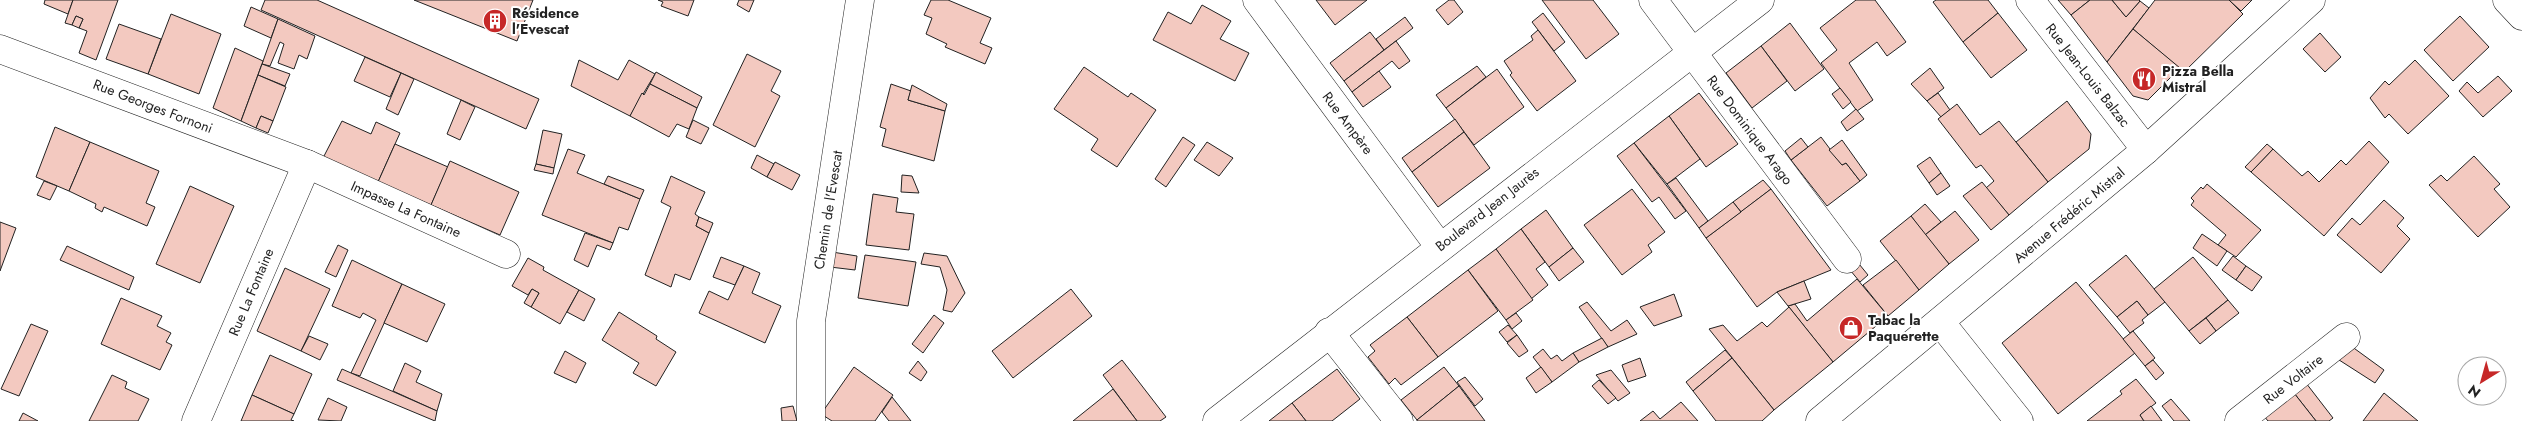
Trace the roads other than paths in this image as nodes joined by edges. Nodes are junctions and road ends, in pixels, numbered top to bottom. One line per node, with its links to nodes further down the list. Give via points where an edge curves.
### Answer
1 (860, 0): 20 (street, Chemin de l'Evescat, via 811,321)
2 (1257, 0): 13 (street, Rue Ampère)
3 (1653, 0): 10 (street, Rue Dominique Arago)
4 (1760, 0): 10 (street, Boulevard Jean Jaurès)
5 (2030, 0): 11 (street, Rue Jean-Louis Balzac)
6 (2311, 0): 11 (street, Avenue Frédéric Mistral)
7 (2507, 0): 8 (street)
8 (2522, 16)
9 (0, 49): 12 (street, Rue Georges Fornoni)
10 (1692, 51): 13 (street, Boulevard Jean Jaurès); 15 (street, Rue Dominique Arago)
11 (2146, 150): 16 (street, Avenue Frédéric Mistral)
12 (307, 164): 14 (street, Impasse La Fontaine); 19 (street, Rue La Fontaine)
13 (1439, 246): 17 (street, Boulevard Jean Jaurès)
14 (506, 254)
15 (1847, 259)
16 (1941, 322): 23 (street, Avenue Frédéric Mistral); 24 (street)
17 (1329, 332): 21 (street, Boulevard Jean Jaurès); 22 (street)
18 (2346, 337): 25 (street, Rue Voltaire)
19 (196, 421)
20 (811, 421)
21 (1216, 421)
22 (1399, 421)
23 (1820, 421)
24 (2020, 421)
25 (2239, 421)

